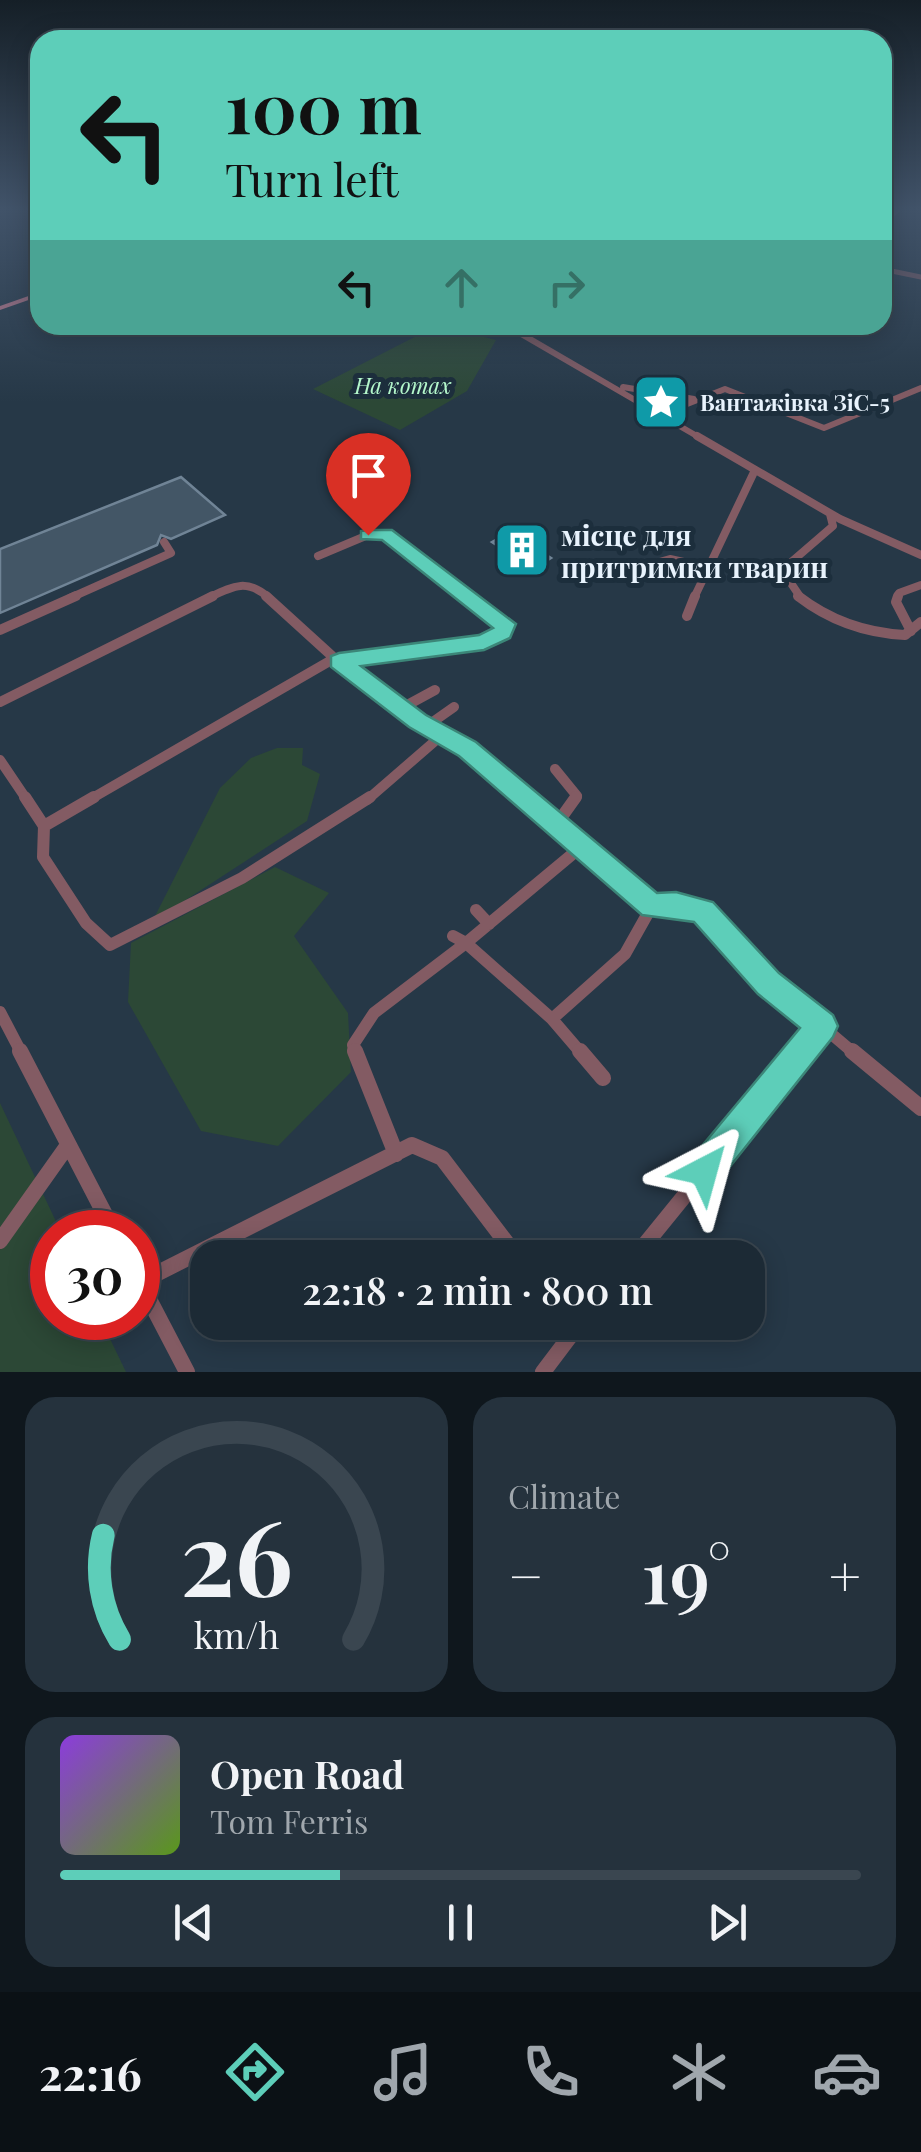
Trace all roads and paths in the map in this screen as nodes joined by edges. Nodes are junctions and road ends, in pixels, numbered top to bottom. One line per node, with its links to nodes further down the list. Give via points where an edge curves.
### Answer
1 (30, 297): 2 (main road)
2 (0, 307)
3 (524, 335): 4 (street)
4 (612, 385): 6 (street); 7 (street)
5 (921, 388): 6 (street, via 824,428 738,391)
6 (696, 400): 7 (street)
7 (662, 414): 8 (street)
8 (756, 470): 9 (street); 16 (street)
9 (830, 514): 10 (street); 11 (street)
10 (850, 524): 11 (street); 13 (street)
11 (833, 526): 21 (street, via 782,570 784,585 868,632)
12 (164, 542): 20 (street, via 171,553)
13 (921, 555)
14 (318, 556): 22 (street, via 386,534 505,624 484,642)
15 (656, 563): 16 (street)
16 (706, 566): 18 (street)
17 (921, 586): 21 (street, via 899,593 896,602)
18 (687, 616)
19 (921, 622): 21 (street)
20 (0, 630)
21 (911, 631)
22 (337, 660): 24 (street, via 255,586 240,584); 26 (street); 32 (street)
23 (434, 690): 26 (street)
24 (0, 702)
25 (454, 707): 27 (street)
26 (400, 708): 27 (street)
27 (427, 726): 28 (street)
28 (442, 735): 31 (street); 32 (street, via 405,773 304,842 110,945 86,922 43,857)
29 (0, 760): 32 (street)
30 (554, 768): 31 (street, via 577,796)
31 (556, 824): 33 (street)
32 (44, 826)
33 (582, 847): 34 (street); 36 (street, via 523,886)
34 (652, 906): 39 (street, via 647,927); 40 (street, via 703,912 768,984)
35 (476, 910): 36 (street)
36 (488, 924): 37 (street)
37 (459, 939): 39 (street); 44 (street, via 374,1013 353,1044 360,1071 386,1113)
38 (0, 1012): 43 (street)
39 (552, 1019): 41 (street)
40 (822, 1026): 42 (street); 47 (street)
41 (603, 1078)
42 (921, 1108)
43 (68, 1145): 45 (street); 48 (street)
44 (396, 1154): 46 (street, via 412,1146 442,1158); 49 (street)
45 (102, 1210)
46 (504, 1240)
47 (649, 1240)
48 (0, 1241)
49 (160, 1270)
50 (160, 1320): 52 (street)
51 (564, 1340): 53 (street)
52 (187, 1372)
53 (543, 1372)

